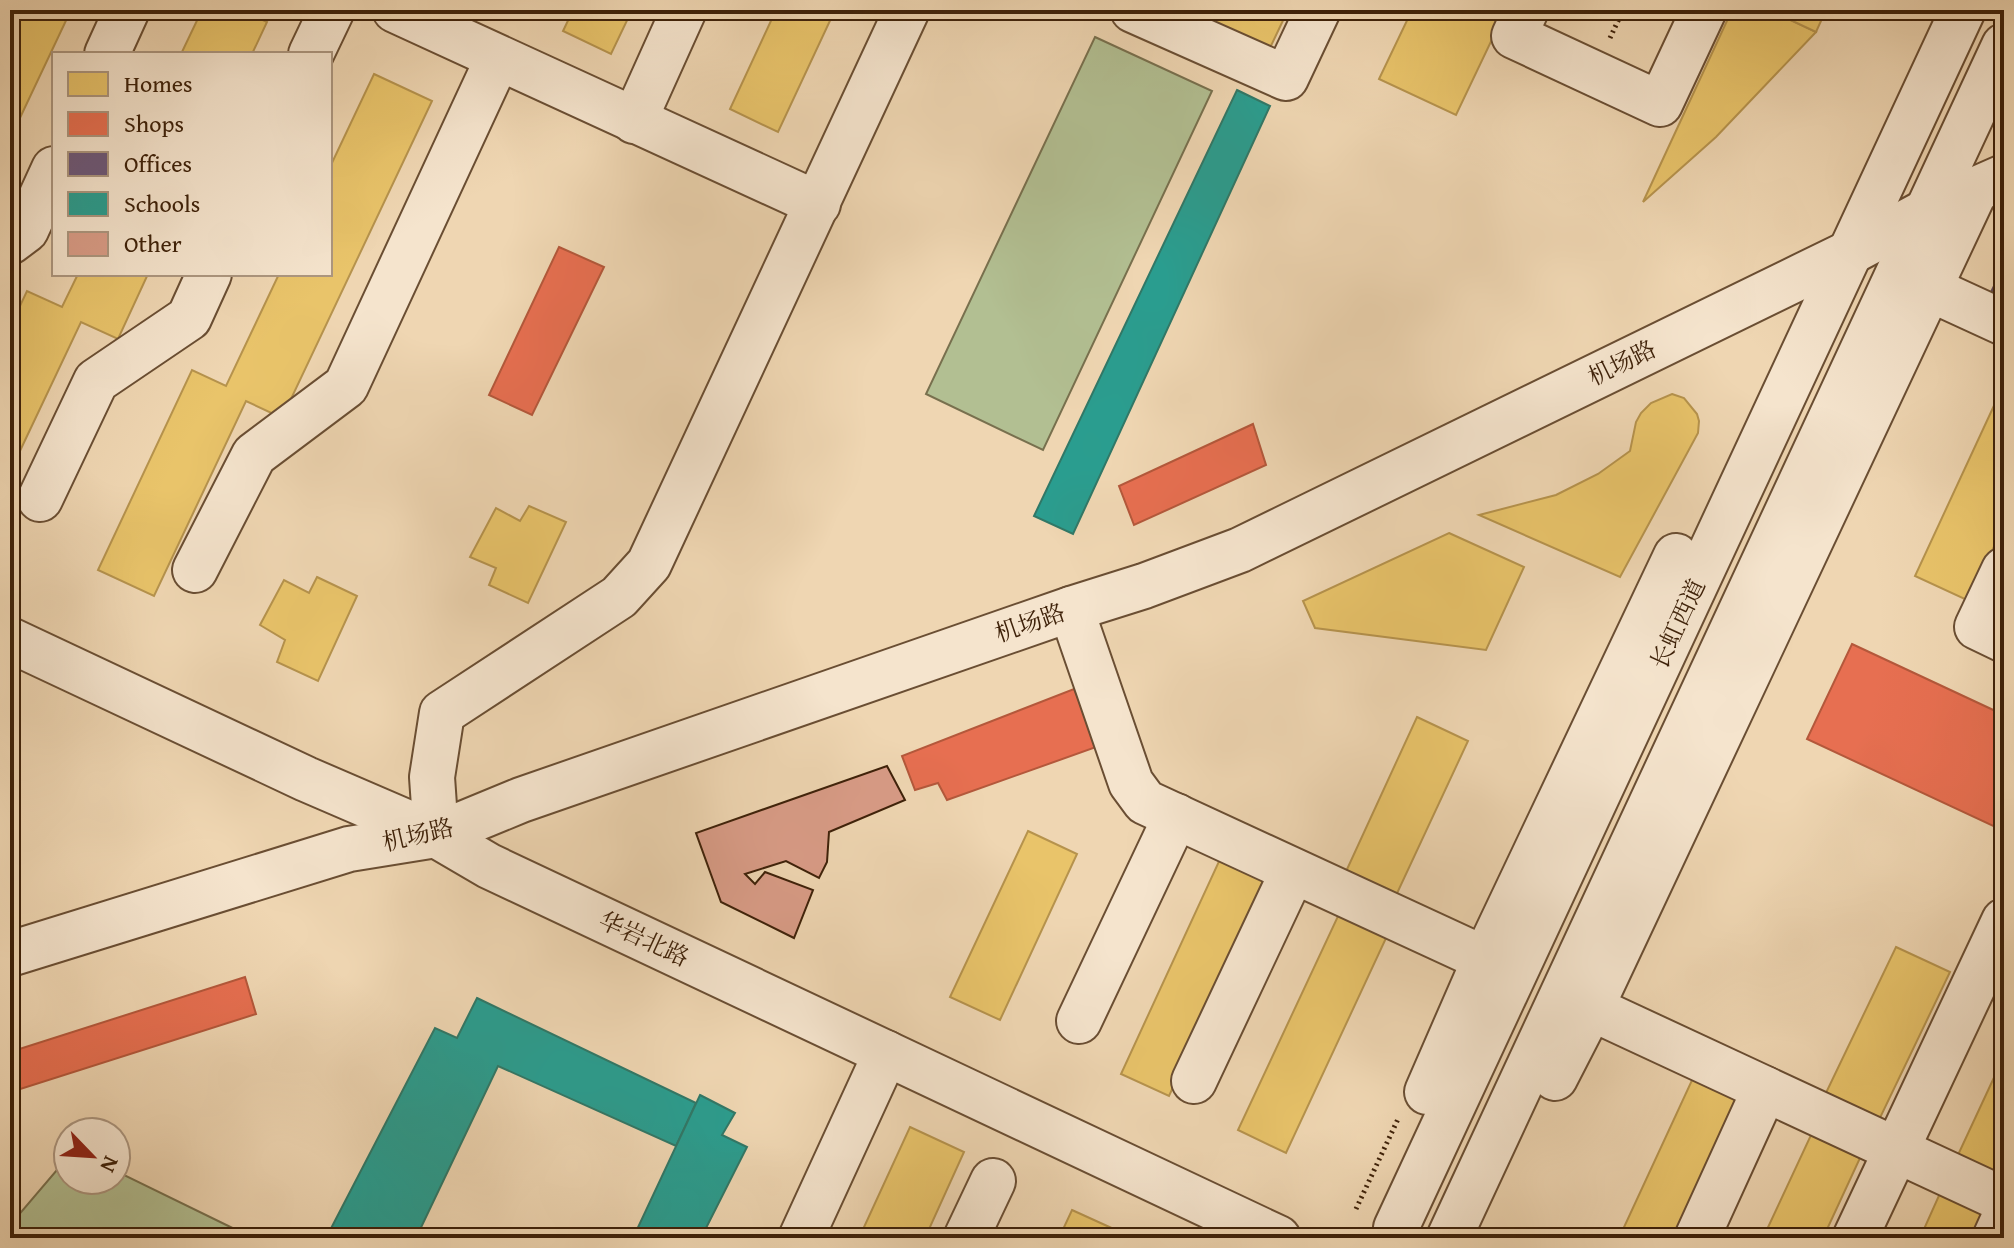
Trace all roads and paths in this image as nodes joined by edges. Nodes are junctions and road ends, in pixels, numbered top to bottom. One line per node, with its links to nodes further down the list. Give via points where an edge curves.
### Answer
1 (127, 10): 13 (street)
2 (332, 10): 14 (street)
3 (395, 10): 11 (street)
4 (684, 10): 16 (street)
5 (907, 10): 19 (street)
6 (1133, 10): 7 (street, via 1286,78)
7 (1318, 10)
8 (1526, 10): 9 (street, via 1514,36 1660,104)
9 (1704, 10)
10 (1963, 10): 22 (street, 长虹西道)
11 (464, 24): 15 (street)
12 (2004, 46): 20 (street)
13 (108, 52)
14 (312, 52)
15 (498, 58): 16 (street); 28 (street, via 346,386 254,455)
16 (634, 121): 19 (street)
17 (52, 173): 21 (street, via 26,230)
18 (1990, 183): 20 (street, 机场路); 25 (street)
19 (818, 204): 34 (street, via 649,564 619,597 442,713 432,777)
20 (1929, 210): 22 (street, 机场路); 53 (street)
21 (10, 242)
22 (1851, 252): 23 (street, 机场路); 52 (street, 长虹西道, via 1402,1213)
23 (1810, 272): 30 (street, 机场路, via 1240,550); 38 (street)
24 (208, 276): 27 (street, via 189,318 96,381)
25 (1930, 289): 26 (street); 39 (street)
26 (2004, 323)
27 (40, 499)
28 (195, 570)
29 (2004, 570): 32 (street, via 1977,627)
30 (1071, 609): 33 (street, via 1131,783 1145,802); 34 (street, 机场路, via 521,800)
31 (10, 640): 34 (street, 华岩北路)
32 (2004, 640)
33 (1176, 816): 35 (street); 40 (street)
34 (436, 835): 37 (street, 机场路, via 349,849); 41 (street, 华岩北路, via 489,866)
35 (1293, 871): 38 (street); 42 (street)
36 (2004, 921): 44 (street)
37 (10, 954)
38 (1485, 959): 51 (street, via 1372,1216)
39 (1591, 1008): 43 (street); 54 (street)
40 (1079, 1021)
41 (886, 1053): 48 (street); 50 (street, 华岩北路)
42 (1194, 1081)
43 (1765, 1089): 44 (street); 55 (street)
44 (1896, 1150): 46 (street); 56 (street)
45 (993, 1181): 49 (street)
46 (2004, 1200)
47 (2004, 1218): 57 (street)
48 (801, 1238)
49 (966, 1238)
50 (1278, 1238)
51 (1377, 1238)
52 (1395, 1238)
53 (1449, 1238)
54 (1476, 1238)
55 (1697, 1238)
56 (1855, 1238)
57 (1995, 1238)

